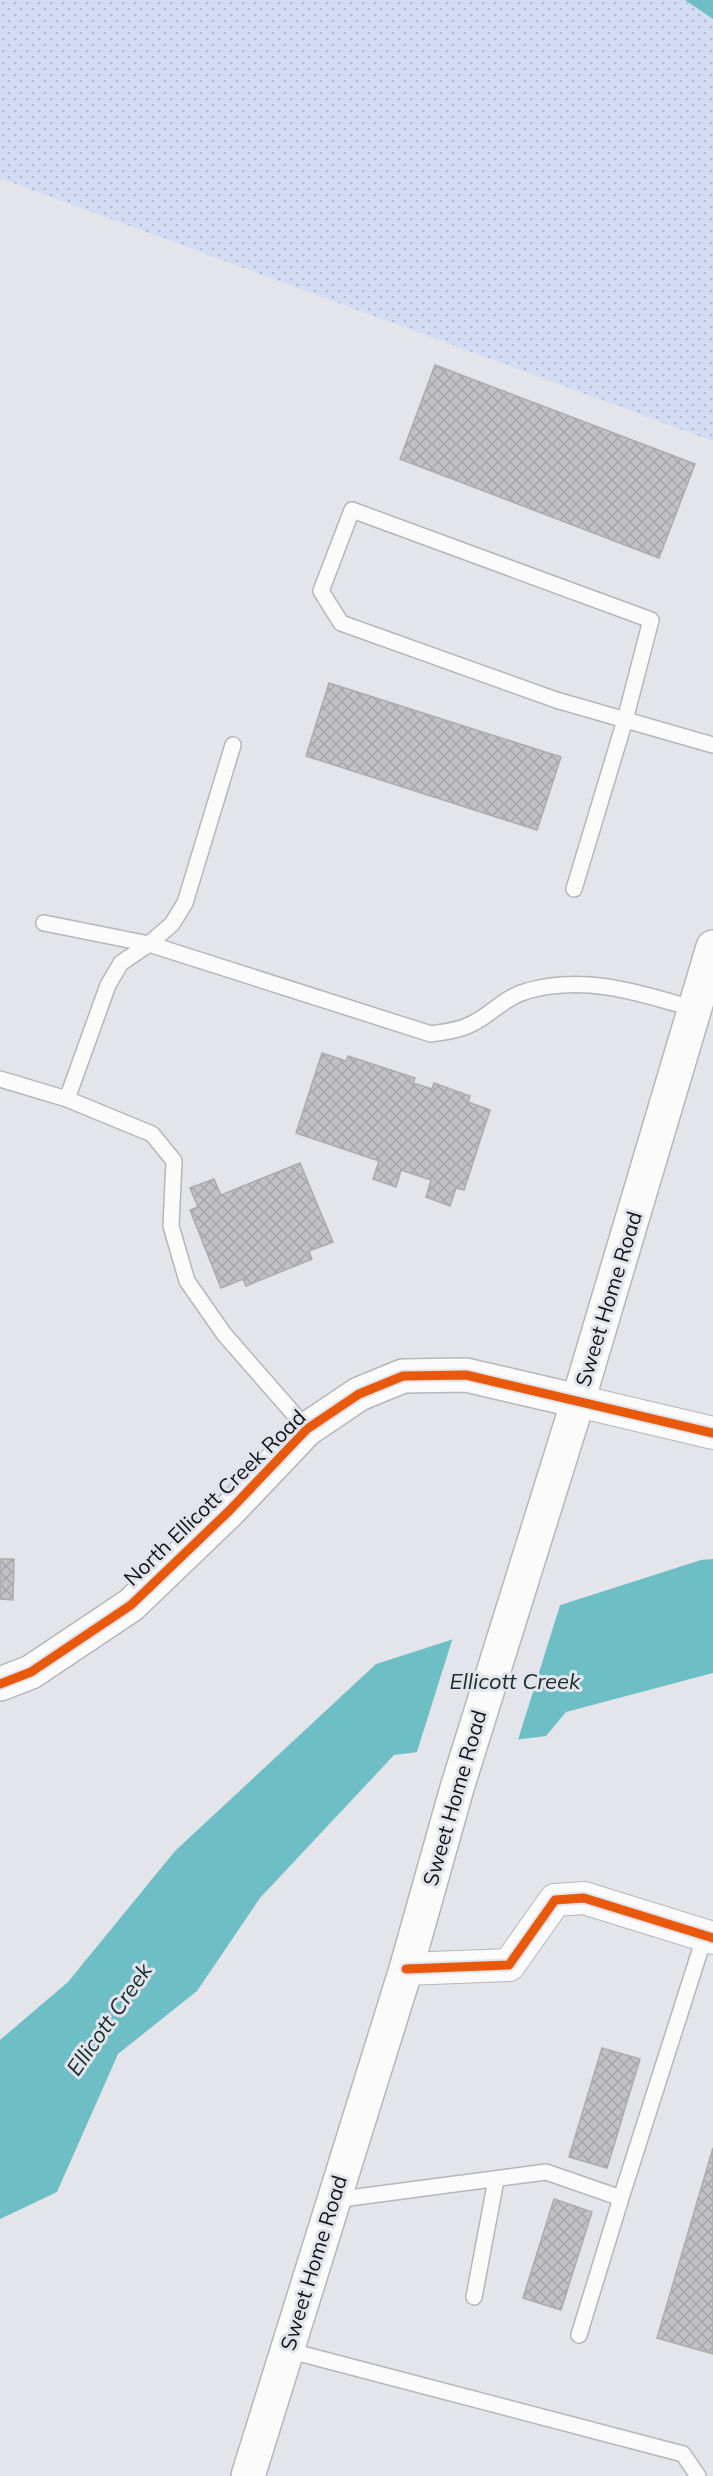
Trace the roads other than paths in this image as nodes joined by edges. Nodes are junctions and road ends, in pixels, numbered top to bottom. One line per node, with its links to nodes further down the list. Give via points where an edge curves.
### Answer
1 (625, 720): 1 (lane, via 556,700 341,623 321,591 352,510 651,620); 3 (lane); 4 (lane)
2 (233, 745): 6 (lane, via 184,903 172,924)
3 (713, 745)
4 (574, 889)
5 (44, 923): 6 (lane)
6 (149, 944): 8 (lane, via 431,1034 468,1026 525,991 565,985 602,985); 10 (lane, via 121,963 108,985)
7 (713, 947): 8 (main road, Sweet Home Road)
8 (695, 1009): 11 (main road, Sweet Home Road)
9 (0, 1079): 10 (lane)
10 (67, 1099): 12 (lane, via 152,1134 174,1161 171,1226 187,1281 224,1334)
11 (578, 1401): 12 (main road, North Ellicott Creek Road, via 466,1375 403,1376 359,1394); 13 (street, North Ellicott Creek Road); 16 (main road, Sweet Home Road, via 512,1608)
12 (307, 1429): 14 (main road, North Ellicott Creek Road, via 131,1605 31,1672)
13 (713, 1432)
14 (0, 1684)
15 (709, 1936): 16 (street, via 584,1898 555,1900 509,1965); 18 (lane)
16 (406, 1969): 19 (main road, Sweet Home Road)
17 (495, 2180): 18 (lane, via 546,2172); 19 (lane); 20 (lane)
18 (621, 2198): 21 (lane)
19 (334, 2200): 22 (main road, Sweet Home Road)
20 (474, 2297)
21 (579, 2335)
22 (287, 2350): 23 (main road, Sweet Home Road); 24 (lane, via 683,2454)
23 (248, 2476)
24 (698, 2476)

